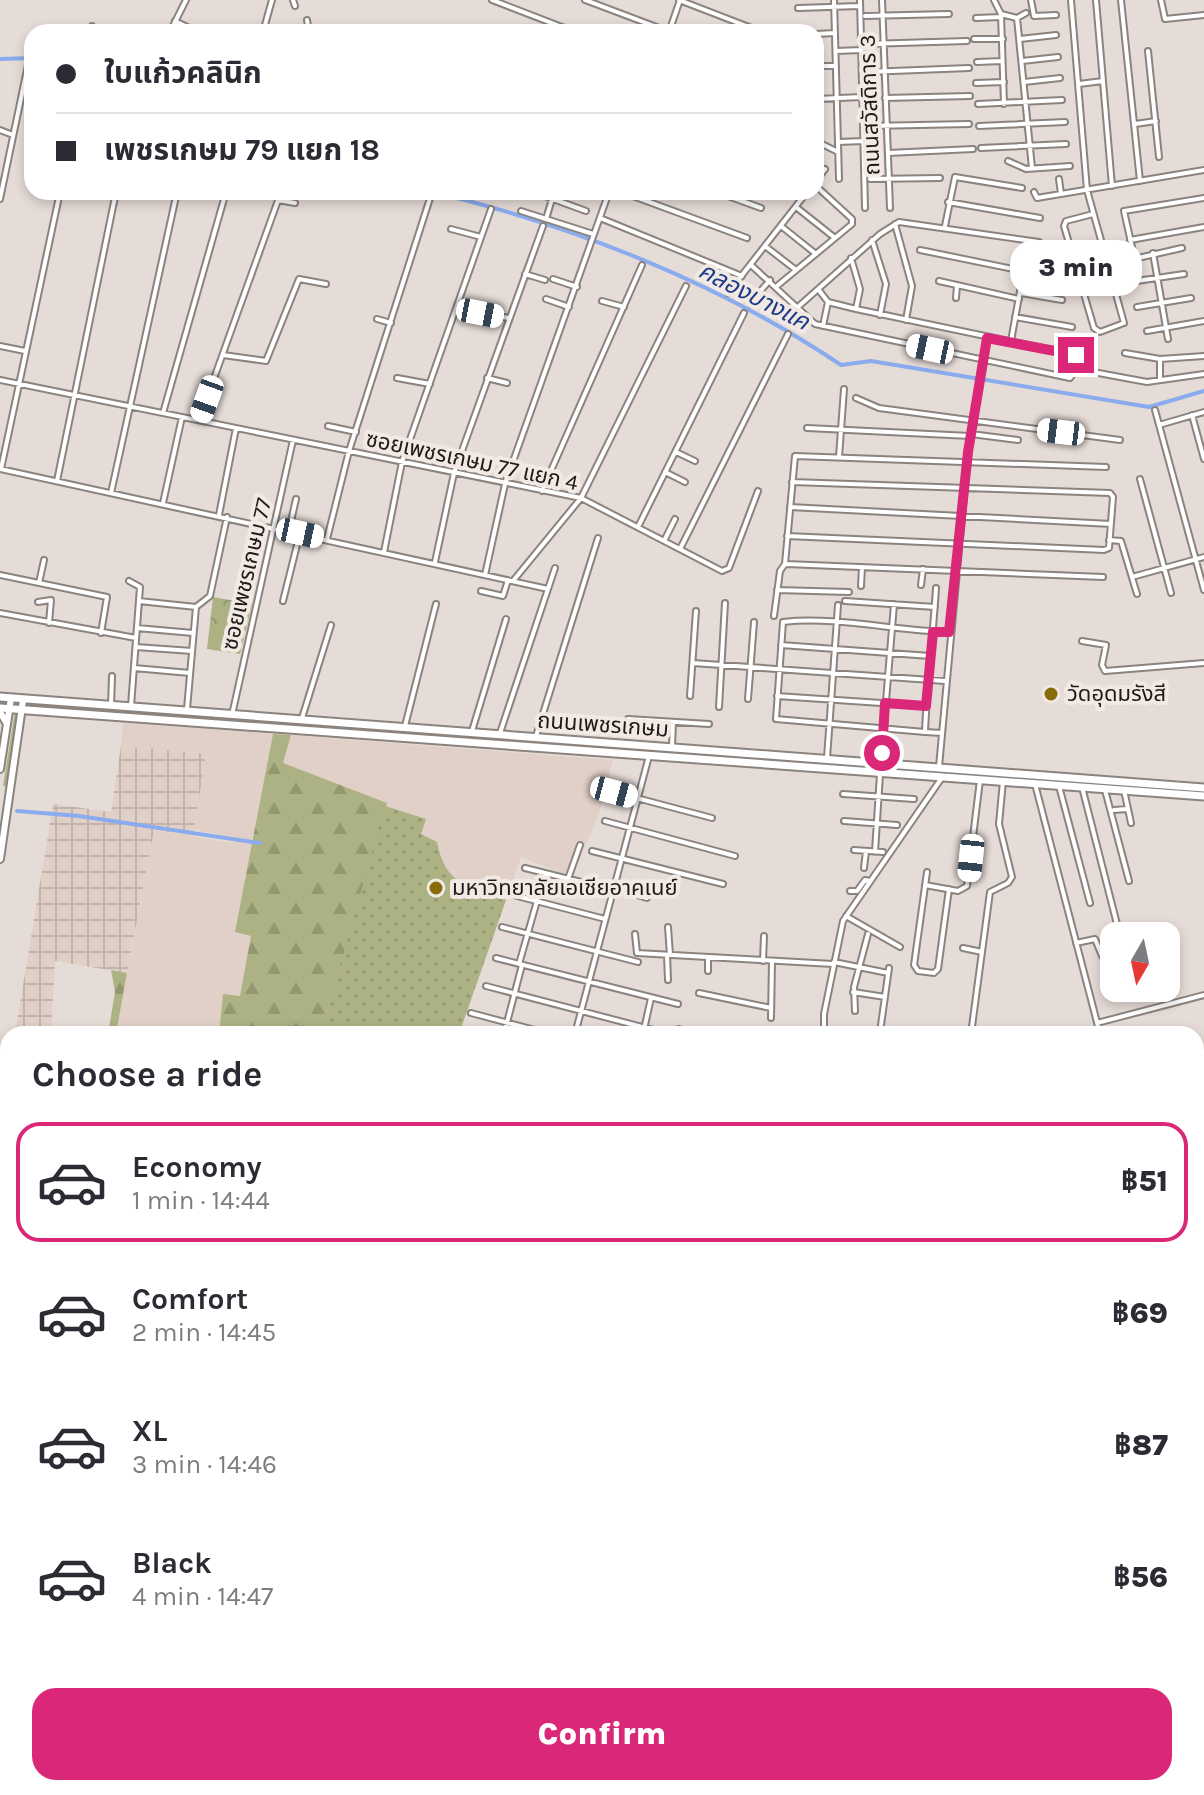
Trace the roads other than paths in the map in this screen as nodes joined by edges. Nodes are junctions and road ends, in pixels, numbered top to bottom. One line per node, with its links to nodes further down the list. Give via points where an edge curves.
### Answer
1 (186, 0): 27 (street)
2 (272, 0): 30 (street)
3 (492, 0): 32 (street)
4 (585, 0): 33 (street)
5 (680, 0): 34 (street); 35 (street)
6 (834, 0): 15 (street)
7 (882, 0): 22 (street, ถนนสวัสดิการ 3)
8 (994, 0): 23 (street)
9 (1031, 0): 19 (street, via 1034,16)
10 (1071, 0): 63 (street)
11 (1096, 0): 58 (street)
12 (1121, 0): 76 (street)
13 (1161, 0): 20 (street, via 1165,19)
14 (860, 3): 15 (street); 45 (street)
15 (834, 7): 16 (street); 36 (street)
16 (798, 8)
17 (1026, 13): 25 (street)
18 (949, 14): 22 (street)
19 (1056, 15)
20 (1204, 15)
21 (865, 16): 22 (street)
22 (882, 16): 44 (street, ถนนสวัสดิการ 3)
23 (1001, 16): 24 (street); 25 (street); 40 (street)
24 (976, 18)
25 (1017, 18): 41 (street)
26 (307, 20): 31 (street)
27 (175, 21): 28 (street); 29 (street)
28 (174, 24)
29 (181, 24)
30 (265, 24)
31 (308, 24)
32 (554, 24)
33 (648, 24)
34 (672, 24)
35 (742, 24)
36 (835, 33): 37 (street); 46 (street)
37 (824, 34)
38 (1056, 35): 41 (street)
39 (974, 39): 40 (street)
40 (1003, 39): 49 (street)
41 (1020, 39): 50 (street)
42 (967, 41): 44 (street)
43 (866, 44): 44 (street)
44 (883, 44): 55 (street, ถนนสวัสดิการ 3)
45 (861, 50): 46 (street); 65 (street)
46 (836, 51): 53 (street)
47 (1148, 51): 73 (street)
48 (1058, 57): 50 (street)
49 (1003, 61): 51 (street); 59 (street)
50 (1022, 61): 60 (street)
51 (977, 62)
52 (824, 66): 53 (street)
53 (836, 66): 66 (street)
54 (969, 68): 55 (street)
55 (884, 71): 56 (street); 67 (street, ถนนสวัสดิการ 3)
56 (867, 72)
57 (1060, 78): 60 (street)
58 (1103, 81): 63 (street); 103 (street)
59 (1004, 82): 62 (street); 72 (street)
60 (1024, 82): 70 (street)
61 (24, 83): 82 (street)
62 (976, 83)
63 (1079, 84): 105 (street)
64 (970, 96): 67 (street)
65 (862, 97): 66 (street); 83 (street)
66 (837, 98): 68 (street); 84 (street)
67 (885, 98): 79 (street, ถนนสวัสดิการ 3)
68 (824, 99)
69 (1062, 100): 70 (street)
70 (1026, 103): 72 (street); 77 (street)
71 (978, 104): 72 (street)
72 (1004, 104)
73 (1156, 121): 76 (street); 92 (street)
74 (1065, 122): 77 (street)
75 (969, 124): 79 (street)
76 (1134, 124): 102 (street)
77 (1028, 125): 80 (street); 87 (street)
78 (869, 126): 79 (street)
79 (888, 126): 91 (street, ถนนสวัสดิการ 3)
80 (979, 126)
81 (0, 130): 82 (street)
82 (13, 135): 110 (street)
83 (864, 141): 84 (street); 127 (street)
84 (838, 142): 90 (street)
85 (1066, 144): 87 (street)
86 (824, 145): 90 (street)
87 (1030, 147): 88 (street); 95 (street)
88 (981, 148)
89 (973, 149): 91 (street)
90 (838, 152): 98 (street)
91 (888, 153): 100 (street, ถนนสวัสดิการ 3)
92 (1159, 157)
93 (1008, 161): 95 (street)
94 (1070, 166): 95 (street)
95 (1032, 168)
96 (1204, 170): 102 (street)
97 (940, 178): 100 (street)
98 (839, 179)
99 (870, 179): 100 (street)
100 (889, 179): 128 (street, ถนนสวัสดิการ 3)
101 (1059, 179): 108 (street)
102 (1140, 181): 103 (street)
103 (1112, 186): 105 (street)
104 (1022, 188): 123 (street, via 955,177)
105 (1087, 190): 108 (street); 132 (street)
106 (824, 192): 145 (street, via 852,219)
107 (1034, 192): 108 (street, via 1037,198)
108 (1061, 194)
109 (1204, 198): 147 (street, via 1124,211)
110 (0, 199)
111 (58, 200): 213 (street)
112 (114, 200): 229 (street)
113 (175, 200): 231 (street)
114 (224, 200): 234 (street)
115 (278, 200): 124 (street); 215 (street)
116 (430, 200): 203 (street)
117 (552, 200): 135 (street)
118 (555, 200): 131 (street)
119 (606, 200): 133 (street)
120 (644, 200): 144 (street)
121 (739, 200): 126 (street)
122 (801, 200): 125 (street)
123 (948, 202): 134 (street); 139 (street)
124 (295, 203)
125 (796, 207): 138 (street); 145 (street)
126 (761, 208)
127 (865, 208)
128 (890, 208)
129 (491, 209): 143 (street)
130 (521, 211): 135 (street)
131 (586, 211)
132 (1093, 214): 157 (street); 161 (street, via 1065,223)
133 (600, 218): 142 (street); 165 (street)
134 (1040, 218)
135 (546, 219): 142 (street)
136 (895, 224): 139 (street); 146 (street); 201 (street, via 912,286)
137 (543, 226): 163 (street)
138 (781, 226): 149 (street); 153 (street)
139 (945, 226): 148 (street)
140 (1204, 227): 147 (street)
141 (451, 229): 143 (street)
142 (593, 234): 177 (street)
143 (481, 237): 227 (street)
144 (747, 238)
145 (835, 238): 153 (street)
146 (872, 240): 155 (street); 197 (street, via 886,284)
147 (1130, 240): 154 (street)
148 (1039, 242)
149 (765, 246): 159 (street); 160 (street)
150 (1182, 248): 152 (street)
151 (920, 250): 162 (street)
152 (1153, 253): 154 (street); 166 (street)
153 (816, 254): 160 (street)
154 (1134, 256): 157 (street)
155 (851, 258): 178 (street); 194 (street, via 860,289)
156 (1026, 258): 162 (street)
157 (1107, 262): 161 (street); 161 (street, via 1124,325 1096,332)
158 (642, 265): 192 (street)
159 (751, 265): 165 (street); 169 (street)
160 (796, 270): 176 (street)
161 (1078, 270): 162 (street, via 1059,276)
162 (1024, 271): 181 (street)
163 (525, 274): 168 (street); 199 (street)
164 (1184, 274): 166 (street)
165 (742, 276): 173 (street)
166 (1158, 278): 171 (street); 188 (street)
167 (553, 279): 177 (street)
168 (545, 280)
169 (770, 280): 176 (street); 180 (street)
170 (939, 281): 174 (street)
171 (1130, 282)
172 (326, 284): 215 (street, via 299,279 266,361)
173 (735, 284): 179 (street); 180 (street)
174 (957, 285): 181 (street); 182 (street)
175 (686, 286): 269 (street)
176 (777, 286): 190 (street)
177 (577, 287): 191 (street)
178 (818, 289): 187 (street); 190 (street)
179 (728, 293)
180 (757, 295): 189 (street)
181 (1019, 296): 185 (street); 198 (street)
182 (956, 298)
183 (1191, 298): 188 (street)
184 (546, 299): 191 (street)
185 (1062, 300)
186 (602, 301): 192 (street)
187 (828, 302): 194 (street); 204 (street)
188 (1162, 303): 193 (street); 206 (street)
189 (751, 304)
190 (799, 306): 204 (street)
191 (569, 307): 264 (street)
192 (624, 307): 266 (street)
193 (1137, 307)
194 (856, 309): 197 (street)
195 (480, 313): 199 (street)
196 (744, 313): 250 (street)
197 (880, 315): 201 (street)
198 (1015, 317): 205 (street); 211 (street)
199 (509, 318): 222 (street)
200 (377, 319): 203 (street)
201 (906, 320): 209 (street)
202 (1204, 321): 206 (street)
203 (391, 323): 244 (street)
204 (823, 326): 218 (street)
205 (1072, 327)
206 (1167, 328): 207 (street); 210 (street)
207 (1147, 331)
208 (788, 334): 288 (street)
209 (987, 338): 211 (street); 218 (street)
210 (1168, 339)
211 (1011, 341): 219 (street, via 1077,357)
212 (0, 346): 213 (street)
213 (26, 351): 226 (street)
214 (1125, 353): 217 (street)
215 (223, 355): 237 (street)
216 (1204, 356): 217 (street)
217 (1160, 359): 224 (street)
218 (983, 360): 219 (street, via 1072,378); 238 (street)
219 (1077, 369): 224 (street)
220 (1204, 374): 224 (street)
221 (397, 378): 227 (street)
222 (487, 378): 225 (street); 259 (street)
223 (0, 380): 226 (street, ซอยเพชรเกษม 77 แยก 4)
224 (1160, 380)
225 (507, 383)
226 (19, 384): 229 (street, ซอยเพชรเกษม 77 แยก 4); 257 (street)
227 (430, 384): 254 (street)
228 (844, 389): 243 (street)
229 (74, 395): 231 (street, ซอยเพชรเกษม 77 แยก 4); 261 (street)
230 (856, 398): 238 (street, via 879,408)
231 (129, 406): 234 (street, ซอยเพชรเกษม 77 แยก 4); 268 (street)
232 (1155, 410): 239 (street)
233 (1204, 412): 235 (street)
234 (163, 413): 236 (street, ซอยเพชรเกษม 77 แยก 4)
235 (1192, 415): 239 (street); 252 (street)
236 (182, 417): 237 (street, ซอยเพชรเกษม 77 แยก 4); 271 (street)
237 (199, 420): 241 (street, ซอยเพชรเกษม 77 แยก 4)
238 (973, 421): 245 (street); 248 (street)
239 (1159, 425): 291 (street)
240 (328, 426): 244 (street)
241 (236, 428): 246 (street, ซอยเพชรเกษม 77 แยก 4); 273 (street)
242 (807, 428): 243 (street)
243 (840, 430): 245 (street); 251 (street)
244 (356, 432): 249 (street)
245 (970, 435): 247 (street); 255 (street)
246 (293, 440): 249 (street, ซอยเพชรเกษม 77 แยก 4); 278 (street, ซอยเพชรเกษม 77)
247 (1018, 440)
248 (1120, 440)
249 (349, 451): 254 (street, ซอยเพชรเกษม 77 แยก 4); 284 (street)
250 (675, 451): 253 (street); 258 (street)
251 (839, 457): 255 (street); 263 (street, via 795,456)
252 (1204, 459)
253 (695, 461)
254 (402, 462): 259 (street, ซอยเพชรเกษม 77 แยก 4); 289 (street)
255 (967, 462): 256 (street); 265 (street)
256 (1106, 467)
257 (1, 469): 261 (street)
258 (665, 472): 262 (street); 279 (street)
259 (454, 473): 264 (street, ซอยเพชรเกษม 77 แยก 4); 293 (street)
260 (1140, 479): 297 (street)
261 (57, 481): 268 (street)
262 (685, 482)
263 (792, 482): 265 (street); 272 (street)
264 (505, 484): 266 (street, ซอยเพชรเกษม 77 แยก 4); 301 (street)
265 (964, 490): 275 (street); 277 (street, via 1113,494)
266 (542, 491): 269 (street, ซอยเพชรเกษม 77 แยก 4)
267 (758, 491): 288 (street, ซอยเพชรเกษม 77 แยก 4, via 726,571)
268 (111, 493): 271 (street)
269 (581, 498): 279 (street, ซอยเพชรเกษม 77 แยก 4); 304 (street)
270 (296, 499): 280 (street)
271 (163, 503): 273 (street)
272 (790, 507): 275 (street); 282 (street)
273 (219, 515): 274 (street)
274 (227, 517): 278 (street); 325 (street, via 210,596)
275 (961, 517): 277 (street); 287 (street)
276 (675, 519): 286 (street)
277 (1111, 524): 285 (street)
278 (273, 527): 280 (street); 378 (street, ซอยเพชรเกษม 77)
279 (638, 527): 286 (street, ซอยเพชรเกษม 77 แยก 4)
280 (289, 530): 281 (street)
281 (300, 533): 284 (street); 318 (street)
282 (787, 536): 287 (street); 294 (street)
283 (598, 538): 392 (street)
284 (327, 539): 289 (street)
285 (1109, 540): 287 (street, via 1108,550); 303 (street, via 1121,541)
286 (664, 541): 288 (street, ซอยเพชรเกษม 77 แยก 4)
287 (960, 544): 299 (street)
288 (680, 549)
289 (384, 552): 293 (street)
290 (1204, 557): 291 (street)
291 (1197, 559): 297 (street); 312 (street)
292 (44, 560): 306 (street)
293 (434, 563): 301 (street)
294 (785, 564): 295 (street); 311 (street)
295 (862, 567): 298 (street); 308 (street)
296 (555, 568): 310 (street)
297 (1165, 568): 303 (street); 315 (street)
298 (923, 569): 299 (street); 307 (street)
299 (956, 570): 302 (street); 338 (street)
300 (0, 575): 306 (street)
301 (485, 575): 304 (street)
302 (1103, 577)
303 (1132, 577): 316 (street)
304 (510, 580): 310 (street); 313 (street, via 503,596)
305 (129, 581): 317 (street, via 140,584)
306 (39, 583): 339 (street, via 107,597)
307 (921, 585)
308 (861, 586)
309 (936, 588): 326 (street)
310 (548, 589): 393 (street)
311 (777, 590): 314 (street); 329 (street)
312 (1204, 590)
313 (481, 591)
314 (849, 592)
315 (1171, 593)
316 (1137, 594)
317 (139, 601): 325 (street); 335 (street)
318 (283, 601)
319 (845, 601): 323 (street)
320 (38, 602): 332 (street, via 51,600)
321 (725, 603): 351 (street)
322 (436, 604): 388 (street)
323 (894, 604): 326 (street); 336 (street)
324 (838, 605): 333 (street)
325 (196, 607): 340 (street)
326 (935, 607): 337 (street)
327 (696, 611): 349 (street)
328 (0, 613): 332 (street)
329 (774, 616)
330 (506, 619): 390 (street)
331 (754, 622): 353 (street)
332 (49, 623): 339 (street)
333 (837, 624): 336 (street); 343 (street, via 783,622); 345 (street)
334 (331, 625): 380 (street)
335 (137, 628): 340 (street); 341 (street)
336 (892, 628): 337 (street); 347 (street)
337 (933, 632): 338 (street); 348 (street)
338 (949, 632): 360 (street)
339 (101, 633): 341 (street)
340 (193, 633): 346 (street)
341 (136, 638): 344 (street)
342 (1082, 641): 350 (street, via 1106,645 1105,671)
343 (781, 645): 345 (street); 354 (street)
344 (136, 647): 346 (street); 352 (street)
345 (835, 649): 347 (street); 356 (street)
346 (192, 651): 355 (street)
347 (890, 653): 348 (street); 358 (street)
348 (931, 656): 359 (street)
349 (693, 663): 351 (street); 361 (street)
350 (1204, 663)
351 (722, 666): 353 (street); 371 (street)
352 (134, 668): 355 (street); 373 (street)
353 (750, 668): 354 (street); 365 (street)
354 (779, 670): 356 (street); 362 (street)
355 (190, 673): 377 (street)
356 (833, 674): 358 (street); 367 (street)
357 (112, 676): 370 (street)
358 (887, 677): 359 (street); 368 (street)
359 (928, 680): 360 (street); 369 (street)
360 (945, 681): 391 (street)
361 (690, 696)
362 (777, 696): 367 (street); 385 (street, via 776,719)
363 (0, 697): 364 (main road, ถนนเพชรเกษม)
364 (11, 698): 366 (main road, ถนนเพชรเกษม); 372 (main road)
365 (748, 699)
366 (23, 700): 370 (main road, ถนนเพชรเกษม); 374 (main road)
367 (831, 700): 368 (street); 385 (street)
368 (885, 703): 369 (street); 386 (street)
369 (926, 706): 389 (street)
370 (112, 707): 373 (main road, ถนนเพชรเกษม)
371 (719, 707)
372 (10, 708): 374 (main road, ถนนเพชรเกษม); 375 (main road, ถนนเพชรเกษม); 383 (main road)
373 (131, 708): 377 (main road, ถนนเพชรเกษม)
374 (21, 709): 376 (main road, ถนนเพชรเกษม); 387 (main road)
375 (0, 710): 383 (main road)
376 (37, 710): 382 (main road, ถนนเพชรเกษม); 387 (main road, via 28,713)
377 (187, 712): 378 (main road, ถนนเพชรเกษม)
378 (232, 715): 382 (main road, ถนนเพชรเกษม)
379 (628, 719): 381 (street)
380 (302, 721): 382 (main road, ถนนเพชรเกษม); 388 (main road, ถนนเพชรเกษม)
381 (673, 722): 384 (street); 394 (street)
382 (278, 723): 393 (main road, ถนนเพชรเกษม)
383 (7, 724): 396 (main road)
384 (709, 724)
385 (829, 724): 386 (street); 397 (street)
386 (884, 728): 389 (street); 398 (street)
387 (20, 729): 412 (main road)
388 (405, 729): 390 (main road, ถนนเพชรเกษม)
389 (925, 732): 391 (street)
390 (471, 733): 393 (main road, ถนนเพชรเกษม)
391 (942, 733): 400 (street)
392 (535, 738): 393 (main road, ถนนเพชรเกษม); 394 (main road, ถนนเพชรเกษม)
393 (499, 740): 395 (main road, ถนนเพชรเกษม)
394 (672, 749): 397 (main road, ถนนเพชรเกษม)
395 (649, 756): 398 (main road, ถนนเพชรเกษม); 415 (street)
396 (1, 758): 399 (main road)
397 (827, 760): 398 (main road, ถนนเพชรเกษม)
398 (881, 768): 400 (main road, ถนนเพชรเกษม); 414 (street)
399 (0, 769)
400 (941, 773): 401 (main road, ถนนเพชรเกษม); 404 (main road, ถนนเพชรเกษม); 440 (street)
401 (980, 780): 402 (main road, ถนนเพชรเกษม); 445 (street, via 969,882 962,890)
402 (1003, 781): 403 (main road, ถนนเพชรเกษม); 465 (street, via 999,824 1012,877 990,892)
403 (1035, 784): 405 (main road, ถนนเพชรเกษม); 460 (street)
404 (1105, 785): 406 (main road, ถนนเพชรเกษม); 407 (main road, ถนนเพชรเกษม); 409 (main road, ถนนเพชรเกษม); 441 (street)
405 (1059, 786): 406 (main road, ถนนเพชรเกษม); 450 (street)
406 (1082, 787): 453 (street)
407 (1204, 788)
408 (0, 790): 412 (main road, via 7,789)
409 (1124, 790): 413 (main road, ถนนเพชรเกษม); 417 (street)
410 (614, 792): 415 (street)
411 (843, 794): 414 (street)
412 (10, 795): 434 (main road)
413 (1204, 796)
414 (879, 797): 416 (street); 422 (street)
415 (638, 798): 419 (street); 425 (street)
416 (914, 799)
417 (1128, 809): 418 (street); 423 (street)
418 (1114, 810)
419 (712, 818)
420 (605, 821): 425 (street)
421 (844, 821): 422 (street)
422 (877, 823): 424 (street); 430 (street)
423 (1131, 823)
424 (897, 825)
425 (630, 828): 432 (street); 433 (street)
426 (580, 845): 439 (street)
427 (854, 850): 429 (street)
428 (592, 851): 433 (street)
429 (866, 851): 430 (street); 436 (street)
430 (875, 852): 431 (street)
431 (883, 852)
432 (735, 856)
433 (622, 858): 442 (street); 444 (street)
434 (0, 859)
435 (525, 868): 438 (street)
436 (864, 868)
437 (927, 872): 443 (street)
438 (545, 873): 439 (street); 449 (street)
439 (568, 879): 444 (street)
440 (870, 881): 446 (street); 451 (street)
441 (1129, 881)
442 (723, 884)
443 (925, 885): 445 (street); 445 (street, via 914,965 921,972 938,969)
444 (614, 889): 448 (street); 452 (street)
445 (949, 889)
446 (850, 891)
447 (517, 896): 449 (street)
448 (647, 898)
449 (537, 901): 452 (street); 456 (street)
450 (1090, 903)
451 (846, 916): 461 (street); 472 (street)
452 (605, 919): 463 (street)
453 (1116, 922)
454 (502, 927): 456 (street)
455 (668, 927): 466 (street)
456 (528, 933): 463 (street); 473 (street)
457 (635, 934): 466 (street, via 637,953)
458 (868, 934): 474 (street)
459 (764, 936): 469 (street)
460 (1076, 943): 464 (street, via 1095,939); 492 (street)
461 (900, 947)
462 (963, 948): 465 (street)
463 (597, 951): 471 (street); 477 (street)
464 (1100, 951)
465 (982, 952): 500 (street)
466 (669, 955): 467 (street); 476 (street)
467 (708, 957): 469 (street); 475 (street)
468 (496, 958): 473 (street)
469 (763, 961): 470 (street)
470 (772, 961): 472 (street); 486 (street)
471 (638, 962)
472 (833, 963): 474 (street); 499 (street)
473 (520, 965): 477 (street); 480 (street)
474 (858, 967): 479 (street); 483 (street, via 889,971)
475 (708, 971)
476 (668, 980)
477 (589, 982): 484 (street); 487 (street)
478 (486, 986): 480 (street)
479 (853, 992): 483 (street); 488 (street)
480 (515, 993): 487 (street); 491 (street)
481 (699, 993): 486 (street)
482 (1204, 995): 492 (street)
483 (885, 997): 493 (street)
484 (651, 998): 485 (street); 498 (street)
485 (678, 1004)
486 (771, 1008): 490 (street)
487 (581, 1011): 496 (street); 497 (street)
488 (855, 1011)
489 (471, 1013): 491 (street)
490 (771, 1018)
491 (507, 1023): 494 (street); 495 (street)
492 (1097, 1023): 501 (street)
493 (881, 1025)
494 (506, 1026)
495 (519, 1026)
496 (577, 1026)
497 (637, 1026)
498 (645, 1026)
499 (825, 1026)
500 (972, 1026)
501 (1098, 1026)

